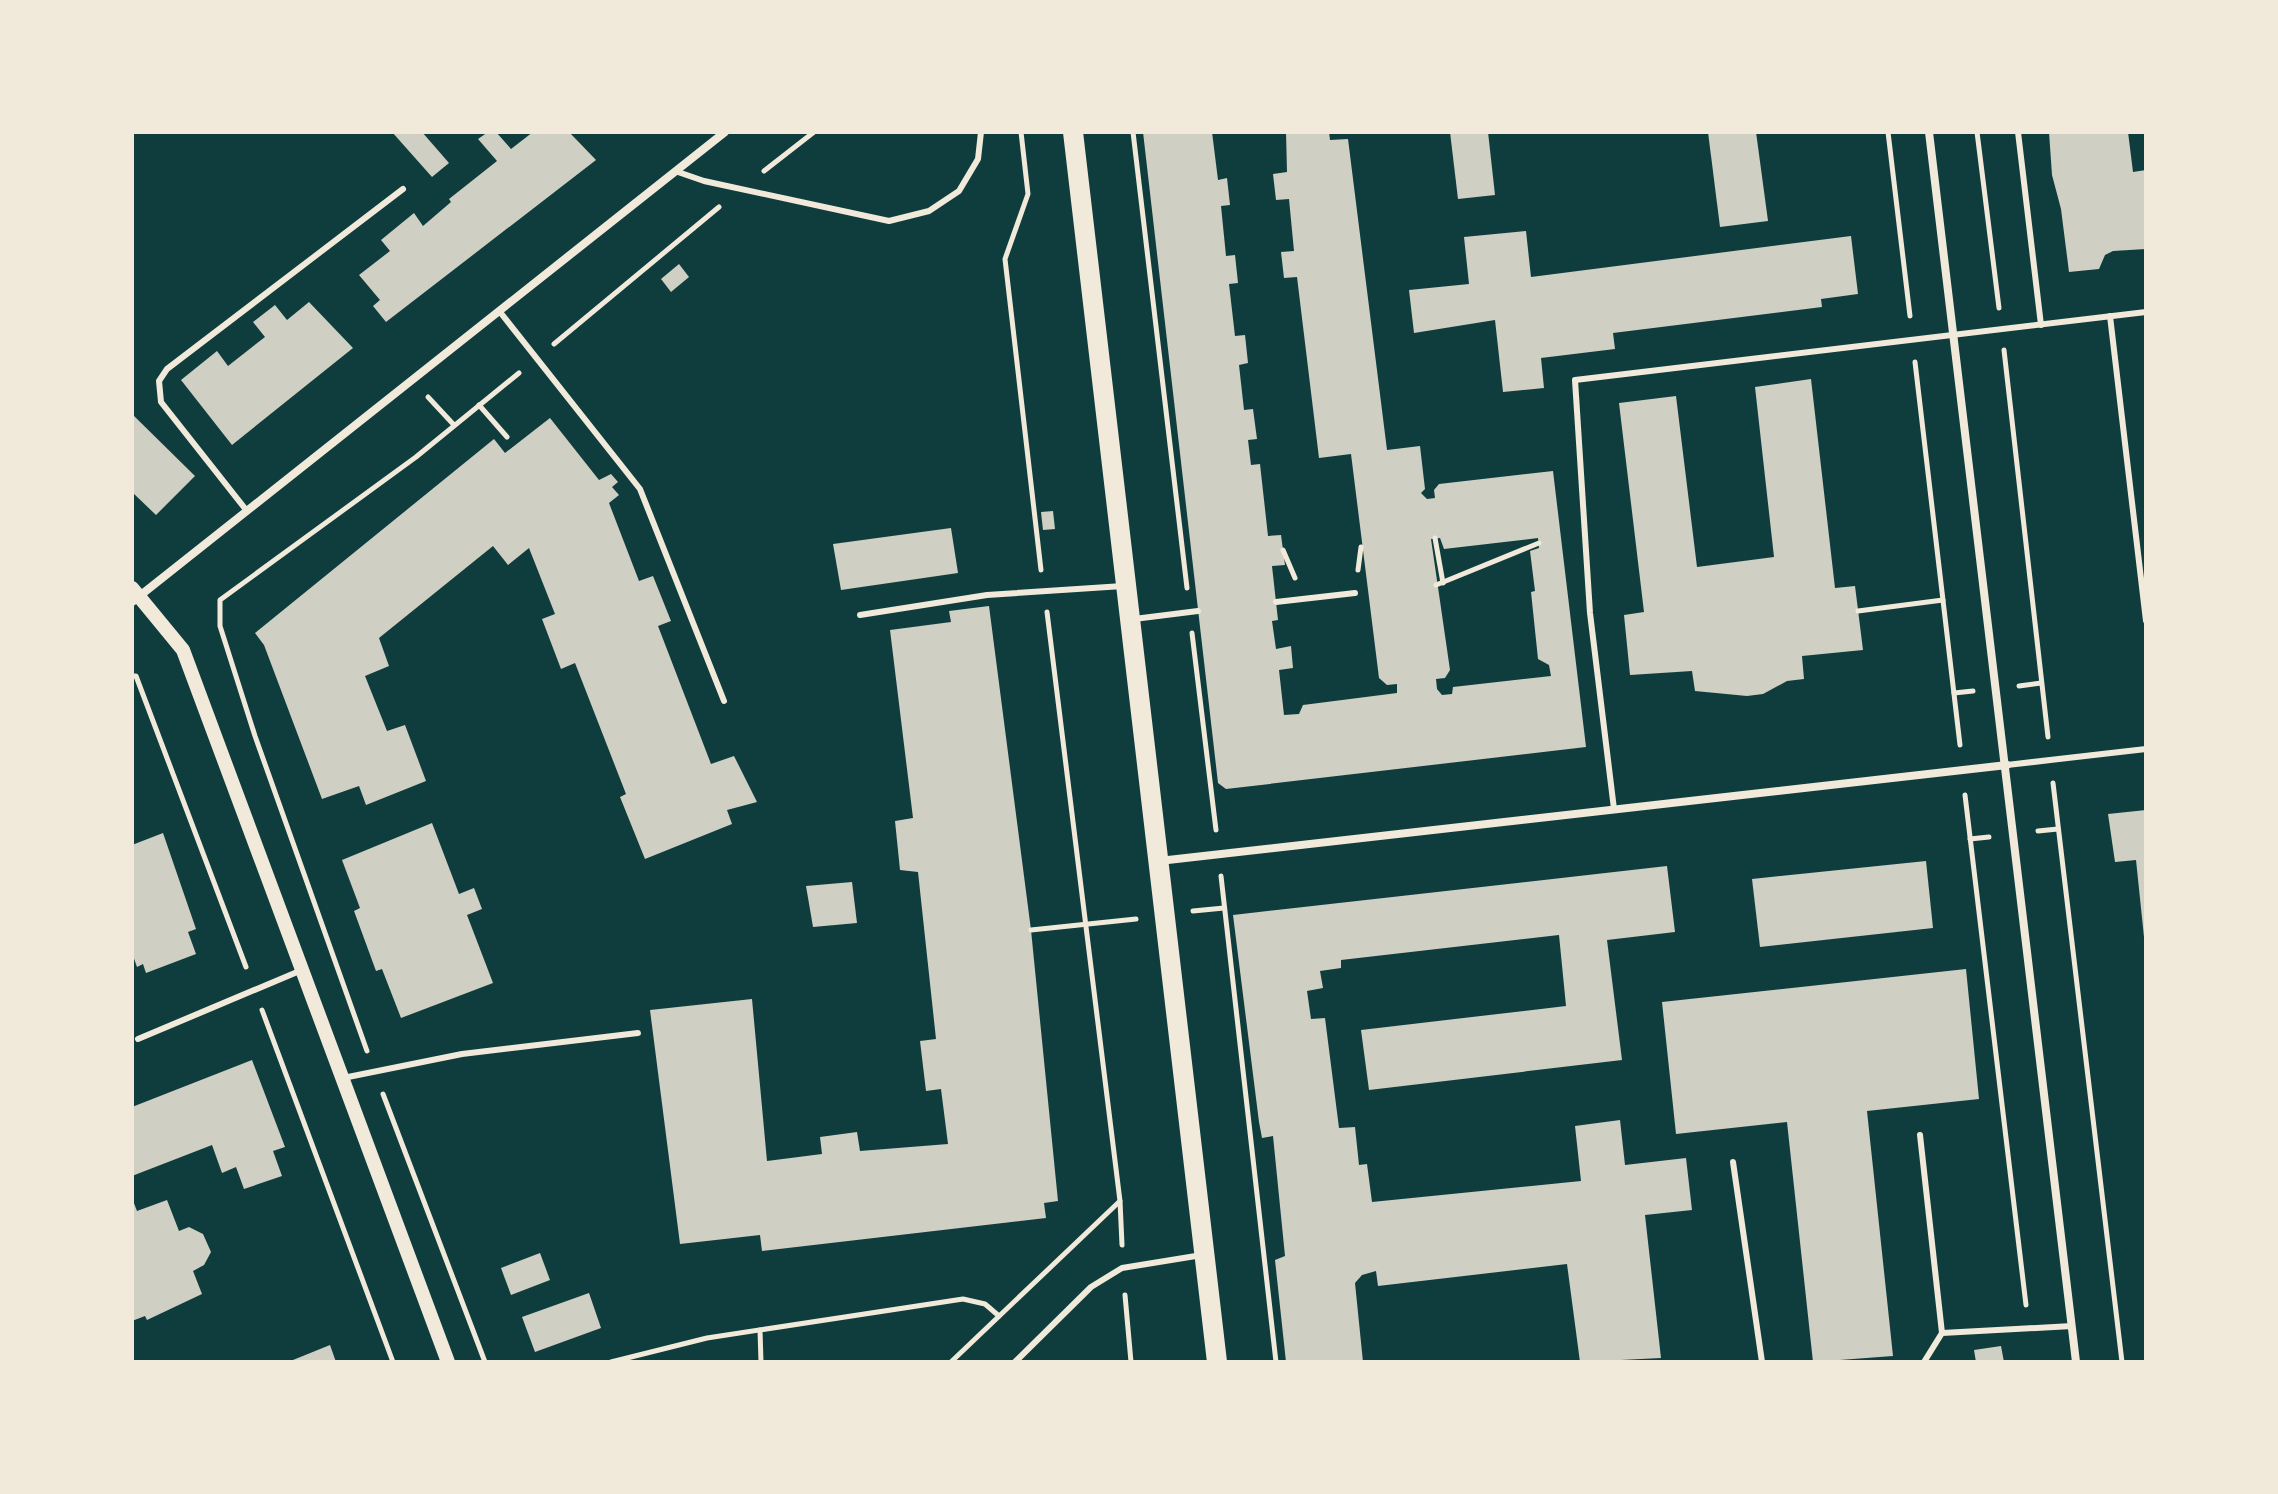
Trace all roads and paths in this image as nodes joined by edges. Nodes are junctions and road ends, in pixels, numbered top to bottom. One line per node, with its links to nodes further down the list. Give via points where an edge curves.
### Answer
1 (725, 132): 11 (street)
2 (814, 132): 12 (path)
3 (981, 132): 12 (lane, via 978,159 959,191 929,211 889,221)
4 (1021, 132): 32 (path, via 1028,194 1005,259)
5 (1073, 132): 31 (main road)
6 (1133, 132): 39 (path)
7 (1888, 132): 20 (path)
8 (1929, 132): 19 (street)
9 (1977, 132): 18 (path)
10 (2018, 132): 17 (lane)
11 (678, 172): 12 (lane); 14 (street)
12 (743, 187): 21 (path)
13 (403, 189): 26 (lane, via 167,369 159,381 161,402)
14 (500, 312): 21 (lane); 22 (street)
15 (2146, 312): 16 (lane)
16 (2110, 316): 17 (lane); 42 (lane)
17 (2041, 325): 18 (lane)
18 (2002, 329): 19 (lane); 46 (path)
19 (1955, 335): 20 (lane); 47 (street)
20 (1913, 339): 35 (path); 49 (lane, via 1575,380 1590,613)
21 (538, 358): 23 (path); 44 (lane, via 640,489)
22 (413, 380): 24 (path); 26 (street)
23 (479, 405): 24 (path); 25 (path)
24 (454, 425): 60 (path, via 220,600 220,626 255,736)
25 (507, 437)
26 (247, 511): 34 (street)
27 (1435, 538): 29 (path)
28 (1539, 543): 29 (path)
29 (1443, 583): 30 (path)
30 (1436, 585)
31 (1127, 586): 32 (lane); 41 (main road)
32 (1044, 591): 40 (lane); 54 (path)
33 (1355, 593): 36 (lane)
34 (134, 596): 56 (street, via 183,650)
35 (1943, 600): 38 (path); 48 (path)
36 (1276, 602)
37 (1198, 611): 39 (lane)
38 (1858, 611)
39 (1190, 613): 41 (lane); 50 (path)
40 (860, 615)
41 (1131, 620): 51 (main road)
42 (2146, 621)
43 (132, 676): 57 (path)
44 (724, 701)
45 (2146, 749): 46 (lane)
46 (2050, 760): 47 (lane); 82 (path)
47 (2007, 765): 48 (street); 66 (street)
48 (1962, 769): 49 (street); 67 (path)
49 (1614, 809): 50 (street)
50 (1219, 854): 51 (street); 52 (path)
51 (1159, 861): 53 (main road)
52 (1224, 908): 53 (path); 78 (path)
53 (1165, 915): 54 (path); 64 (main road)
54 (1087, 924): 55 (path); 65 (path, via 1120,1201)
55 (1031, 930)
56 (302, 970): 57 (lane); 61 (street)
57 (255, 991): 59 (lane); 70 (path)
58 (638, 1033): 60 (lane, via 462,1054)
59 (138, 1039)
60 (375, 1072): 61 (lane); 72 (path)
61 (343, 1078): 71 (street)
62 (1920, 1135): 69 (lane)
63 (1733, 1162): 79 (lane)
64 (1207, 1255): 76 (lane, via 1122,1268 1091,1287); 77 (main road)
65 (999, 1316): 68 (path, via 985,1304 963,1299); 75 (path)
66 (2072, 1326): 67 (lane); 81 (street)
67 (2028, 1327): 69 (lane)
68 (760, 1330): 73 (path); 74 (path)
69 (1942, 1333): 80 (lane)
70 (393, 1362)
71 (448, 1362)
72 (485, 1362)
73 (611, 1362)
74 (761, 1362)
75 (951, 1362)
76 (1015, 1362)
77 (1217, 1362)
78 (1276, 1362)
79 (1762, 1362)
80 (1924, 1362)
81 (2076, 1362)
82 (2122, 1362)

